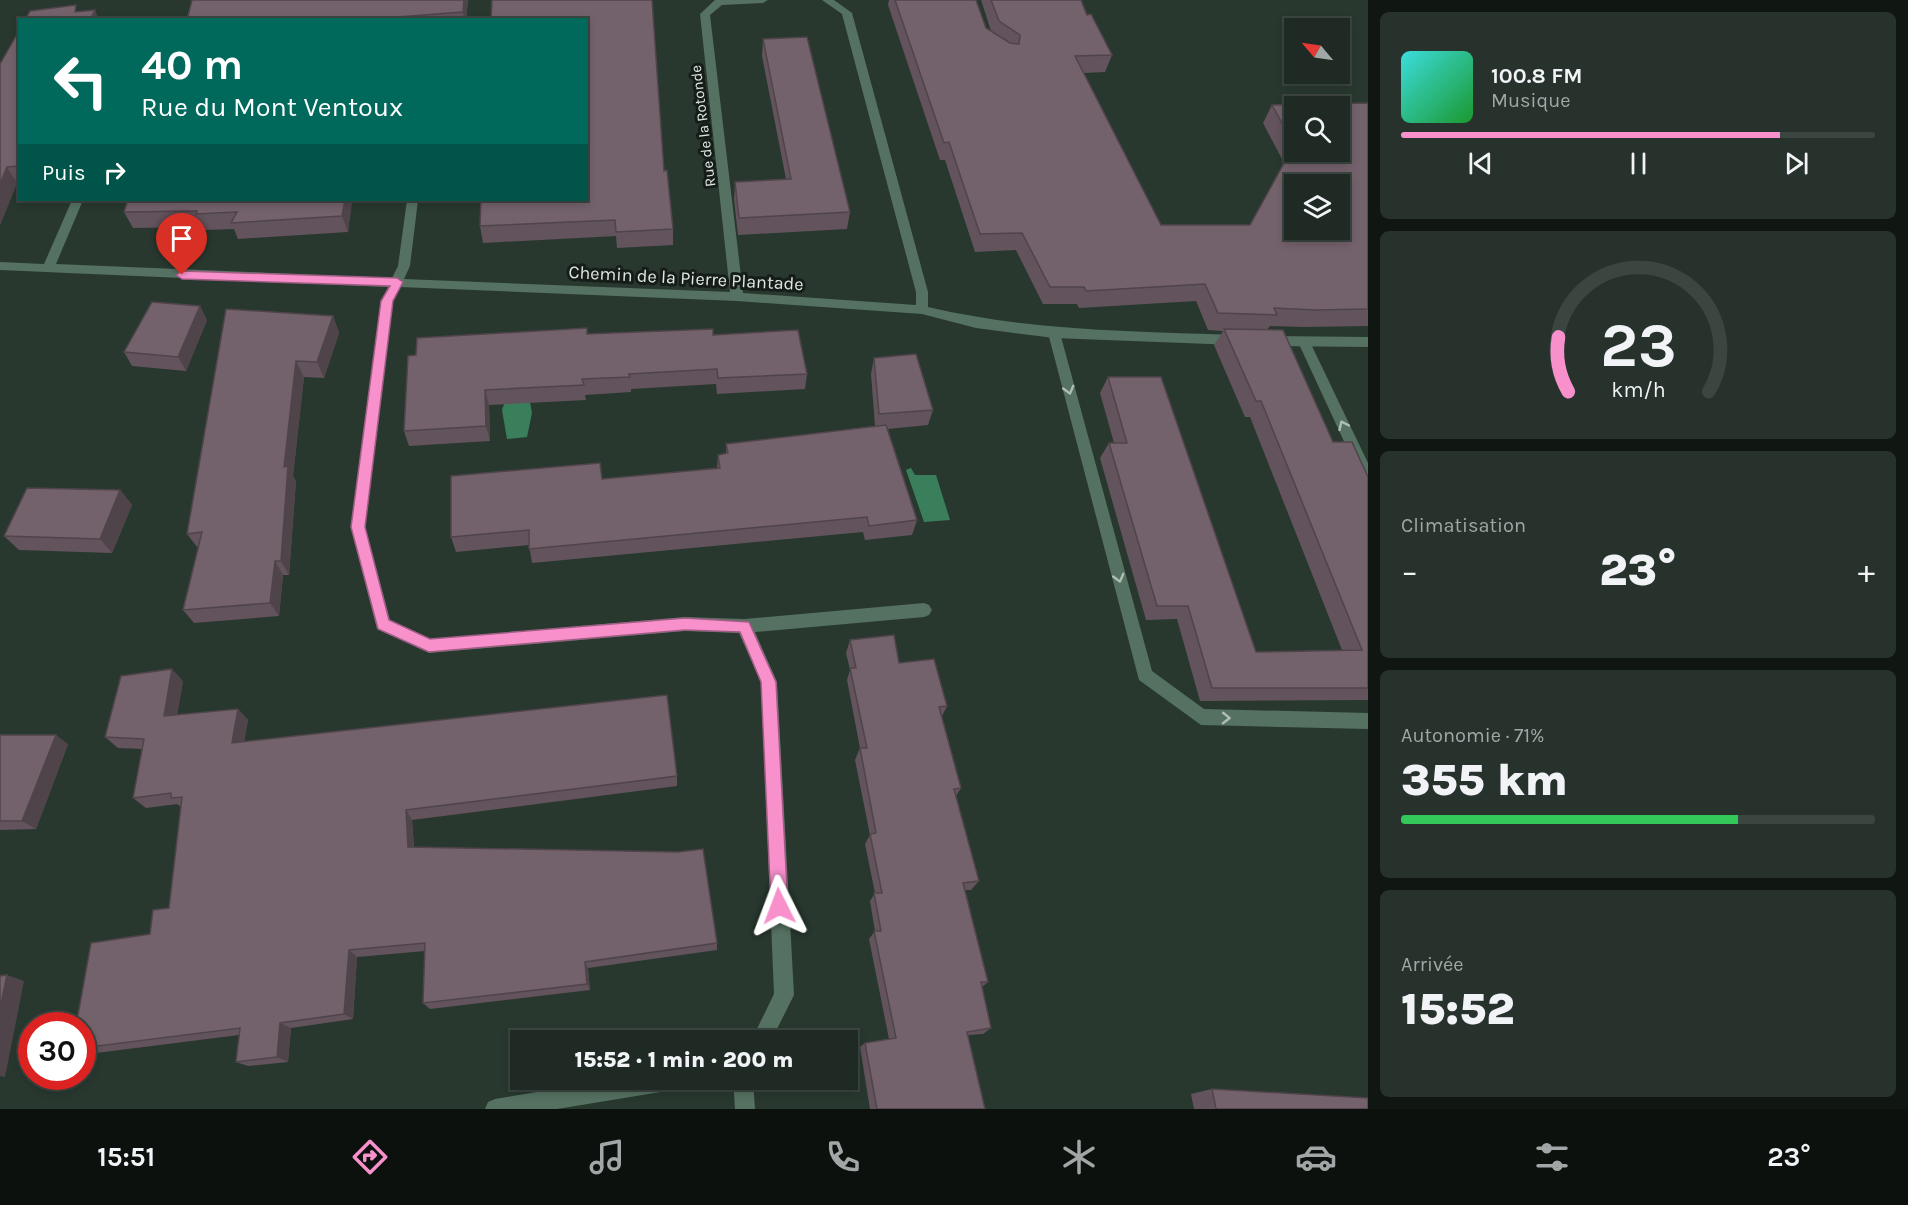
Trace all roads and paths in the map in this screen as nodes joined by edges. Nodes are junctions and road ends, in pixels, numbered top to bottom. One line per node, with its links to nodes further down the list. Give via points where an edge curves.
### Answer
1 (763, 0): 8 (street, Rue de la Rotonde, via 719,2 705,14)
2 (827, 0): 9 (street, via 847,14 922,292)
3 (78, 201): 6 (street)
4 (413, 201): 7 (street, via 404,266)
5 (0, 267): 6 (street, Chemin de la Pierre Plantade)
6 (47, 269): 7 (street, Chemin de la Pierre Plantade)
7 (397, 282): 8 (street, Chemin de la Pierre Plantade); 15 (street, via 387,301 358,527 383,624 429,646 685,624)
8 (737, 297): 9 (street, Chemin de la Pierre Plantade)
9 (922, 310): 10 (street, Chemin de la Pierre Plantade, via 976,323)
10 (1054, 333): 11 (street, Chemin de la Pierre Plantade); 16 (street, one-way to 16, via 1145,675 1201,717)
11 (1304, 342): 12 (street, Chemin de la Pierre Plantade); 13 (street, one-way to 11)
12 (1368, 342)
13 (1368, 478)
14 (924, 610): 15 (street)
15 (744, 626): 17 (street, via 769,682 784,995)
16 (1368, 721)
17 (766, 1030)
18 (611, 1090): 20 (street)
19 (740, 1090): 21 (street)
20 (495, 1109)
21 (745, 1109)

